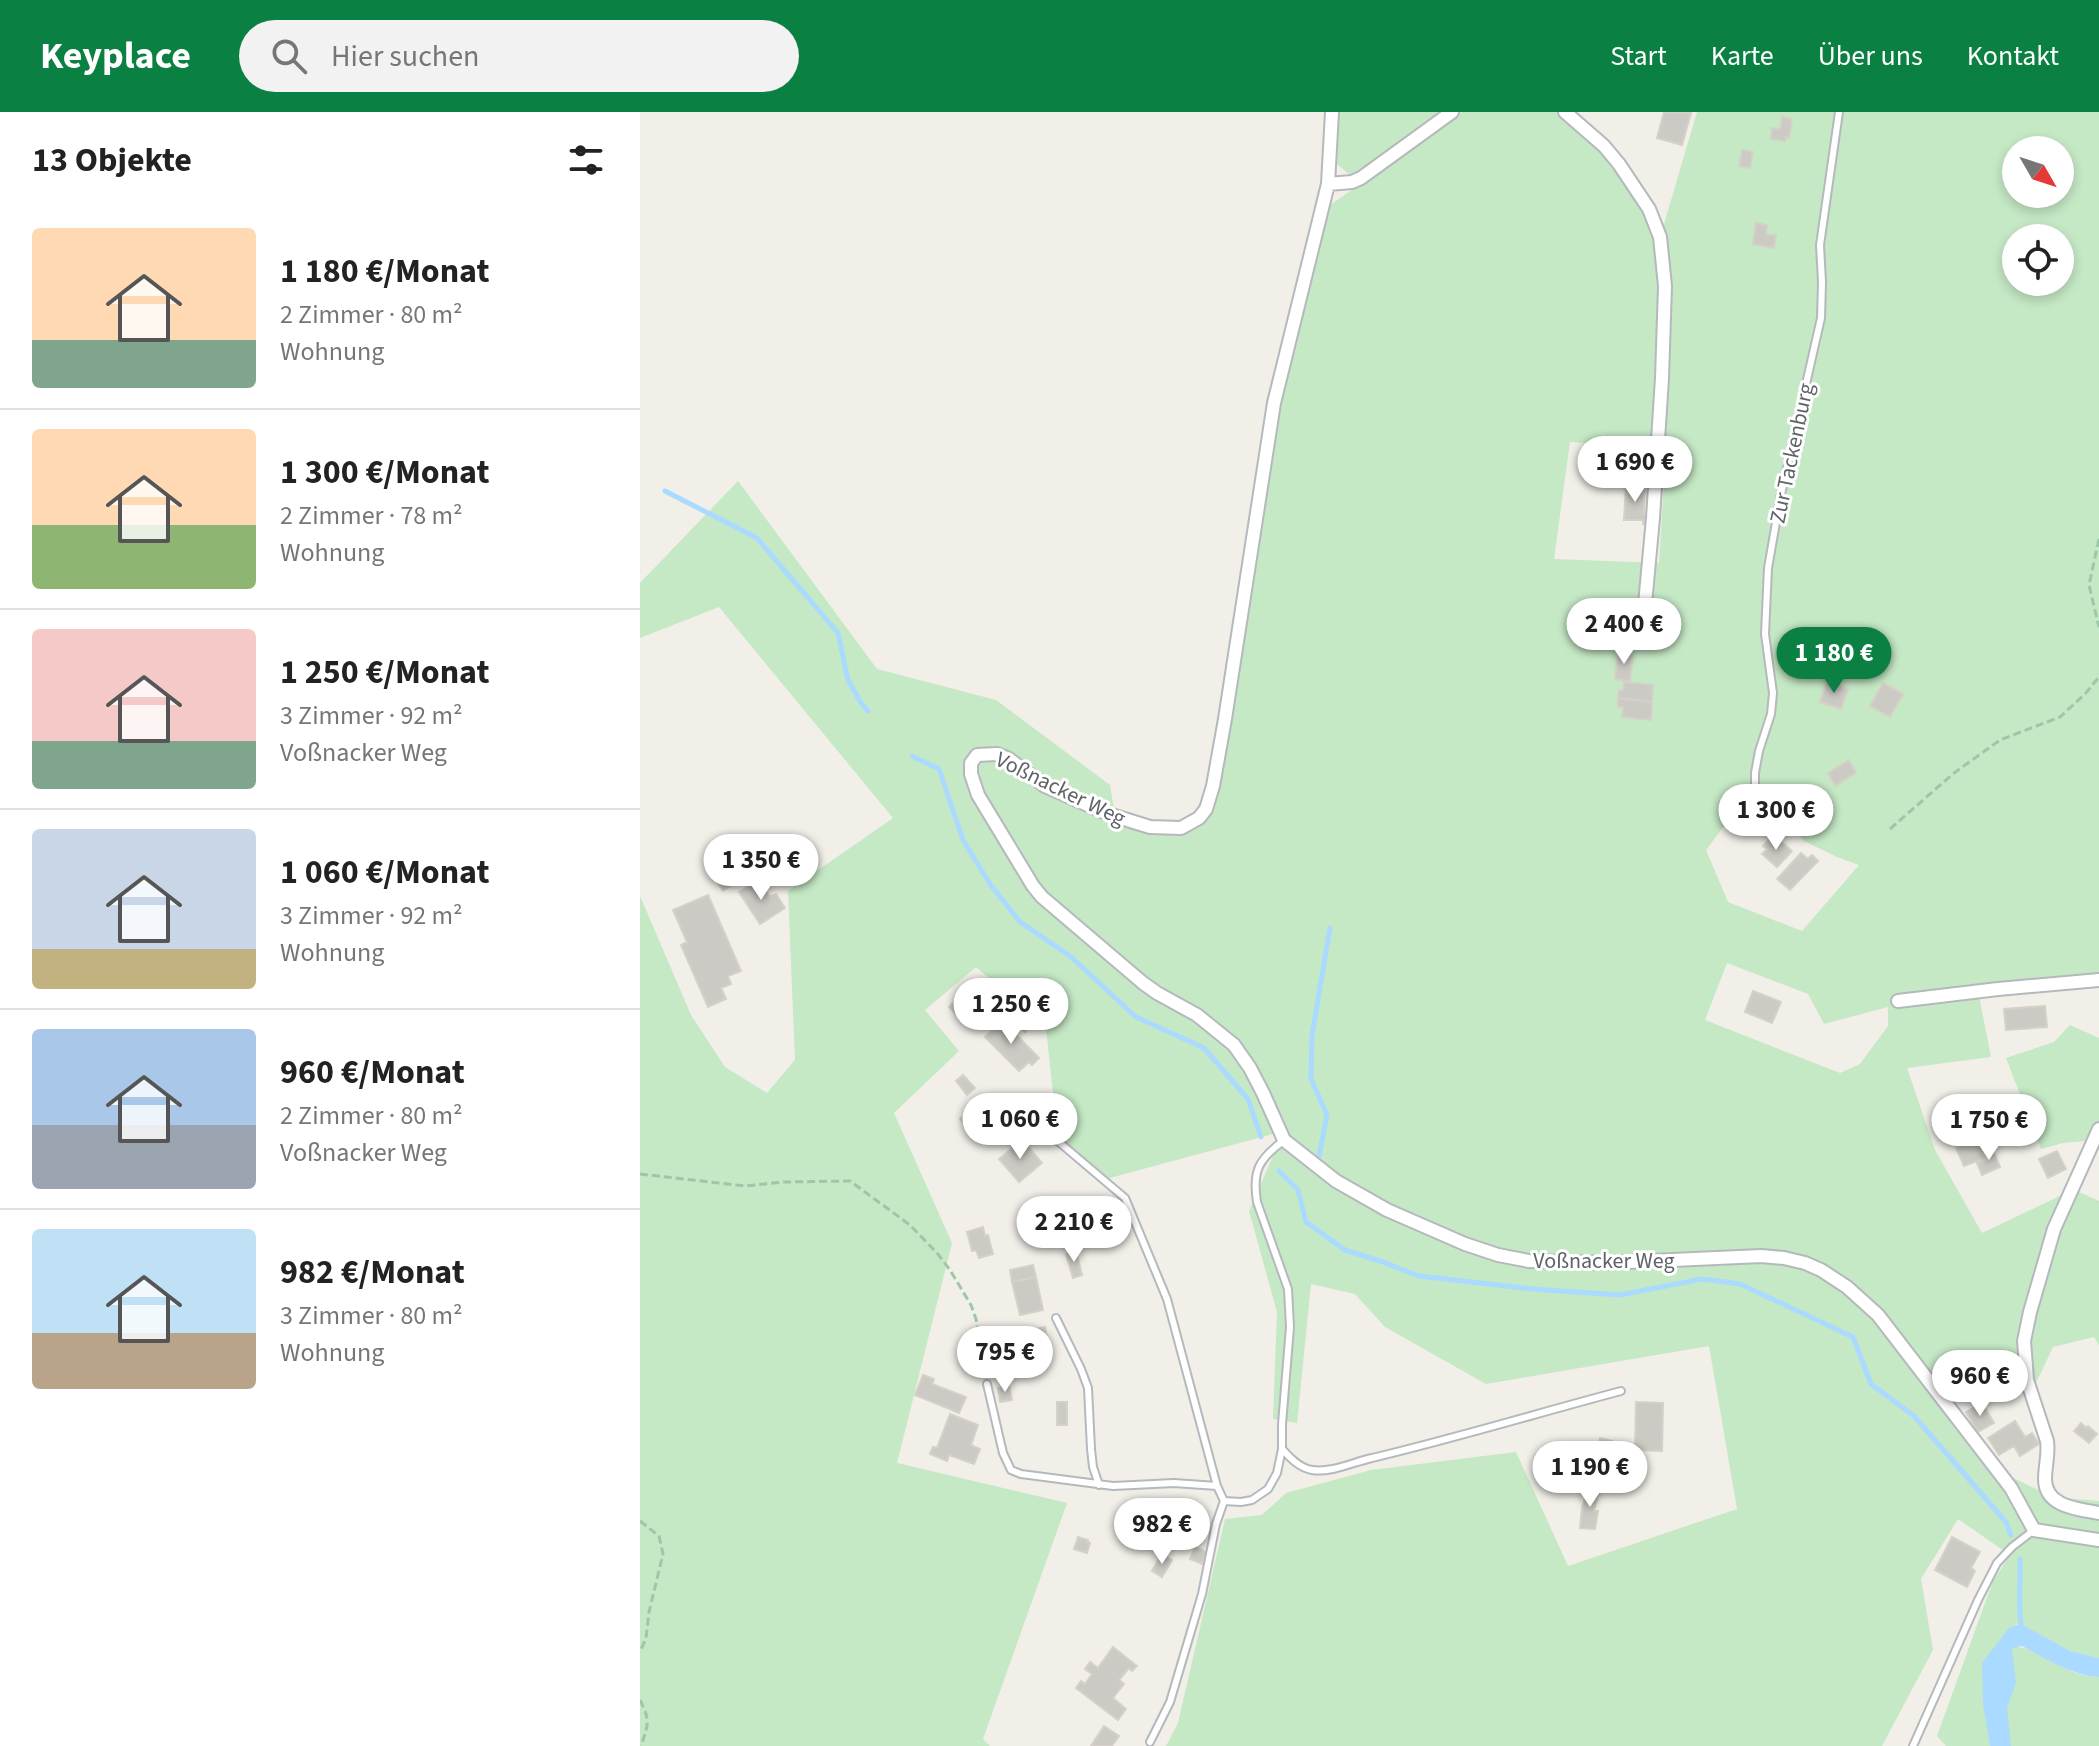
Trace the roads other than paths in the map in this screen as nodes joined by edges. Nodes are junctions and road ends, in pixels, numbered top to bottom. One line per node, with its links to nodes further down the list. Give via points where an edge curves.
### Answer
1 (1332, 112): 5 (street)
2 (1452, 112): 5 (street, via 1361,178)
3 (1565, 112): 6 (street, via 1619,164 1649,209 1660,237 1663,346)
4 (1839, 112): 7 (lane, Zur Tackenburg, via 1820,245 1821,318 1768,568 1765,634 1773,693)
5 (1328, 184): 12 (street, Voßnacker Weg, via 1274,403 1206,809 1181,828 1150,827 1045,786 997,754 977,755 971,763 978,795 1042,897 1143,983 1234,1045)
6 (1644, 615)
7 (1755, 793)
8 (2099, 980): 9 (street)
9 (1898, 1001)
10 (1027, 1115): 18 (lane, via 1125,1198 1167,1299)
11 (2099, 1129): 20 (street, via 2054,1229 2023,1350 2047,1441 2047,1491 2061,1504)
12 (1284, 1140): 16 (lane, via 1268,1152 1255,1174 1257,1202 1288,1289); 21 (street, Voßnacker Weg, via 1361,1196 1498,1255 1582,1264 1761,1256 1821,1270 1878,1315 2011,1488)
13 (1056, 1318): 17 (lane, via 1088,1388)
14 (987, 1384): 17 (lane, via 1011,1470)
15 (1621, 1391): 16 (lane, via 1323,1471 1304,1468)
16 (1282, 1449): 19 (lane, via 1274,1481 1261,1495)
17 (1099, 1485): 18 (lane)
18 (1217, 1486): 19 (lane)
19 (1224, 1501): 23 (lane, via 1170,1702)
20 (2099, 1513)
21 (2034, 1530): 22 (street); 24 (lane, via 1997,1563)
22 (2099, 1540)
23 (1150, 1742)
24 (1913, 1746)

